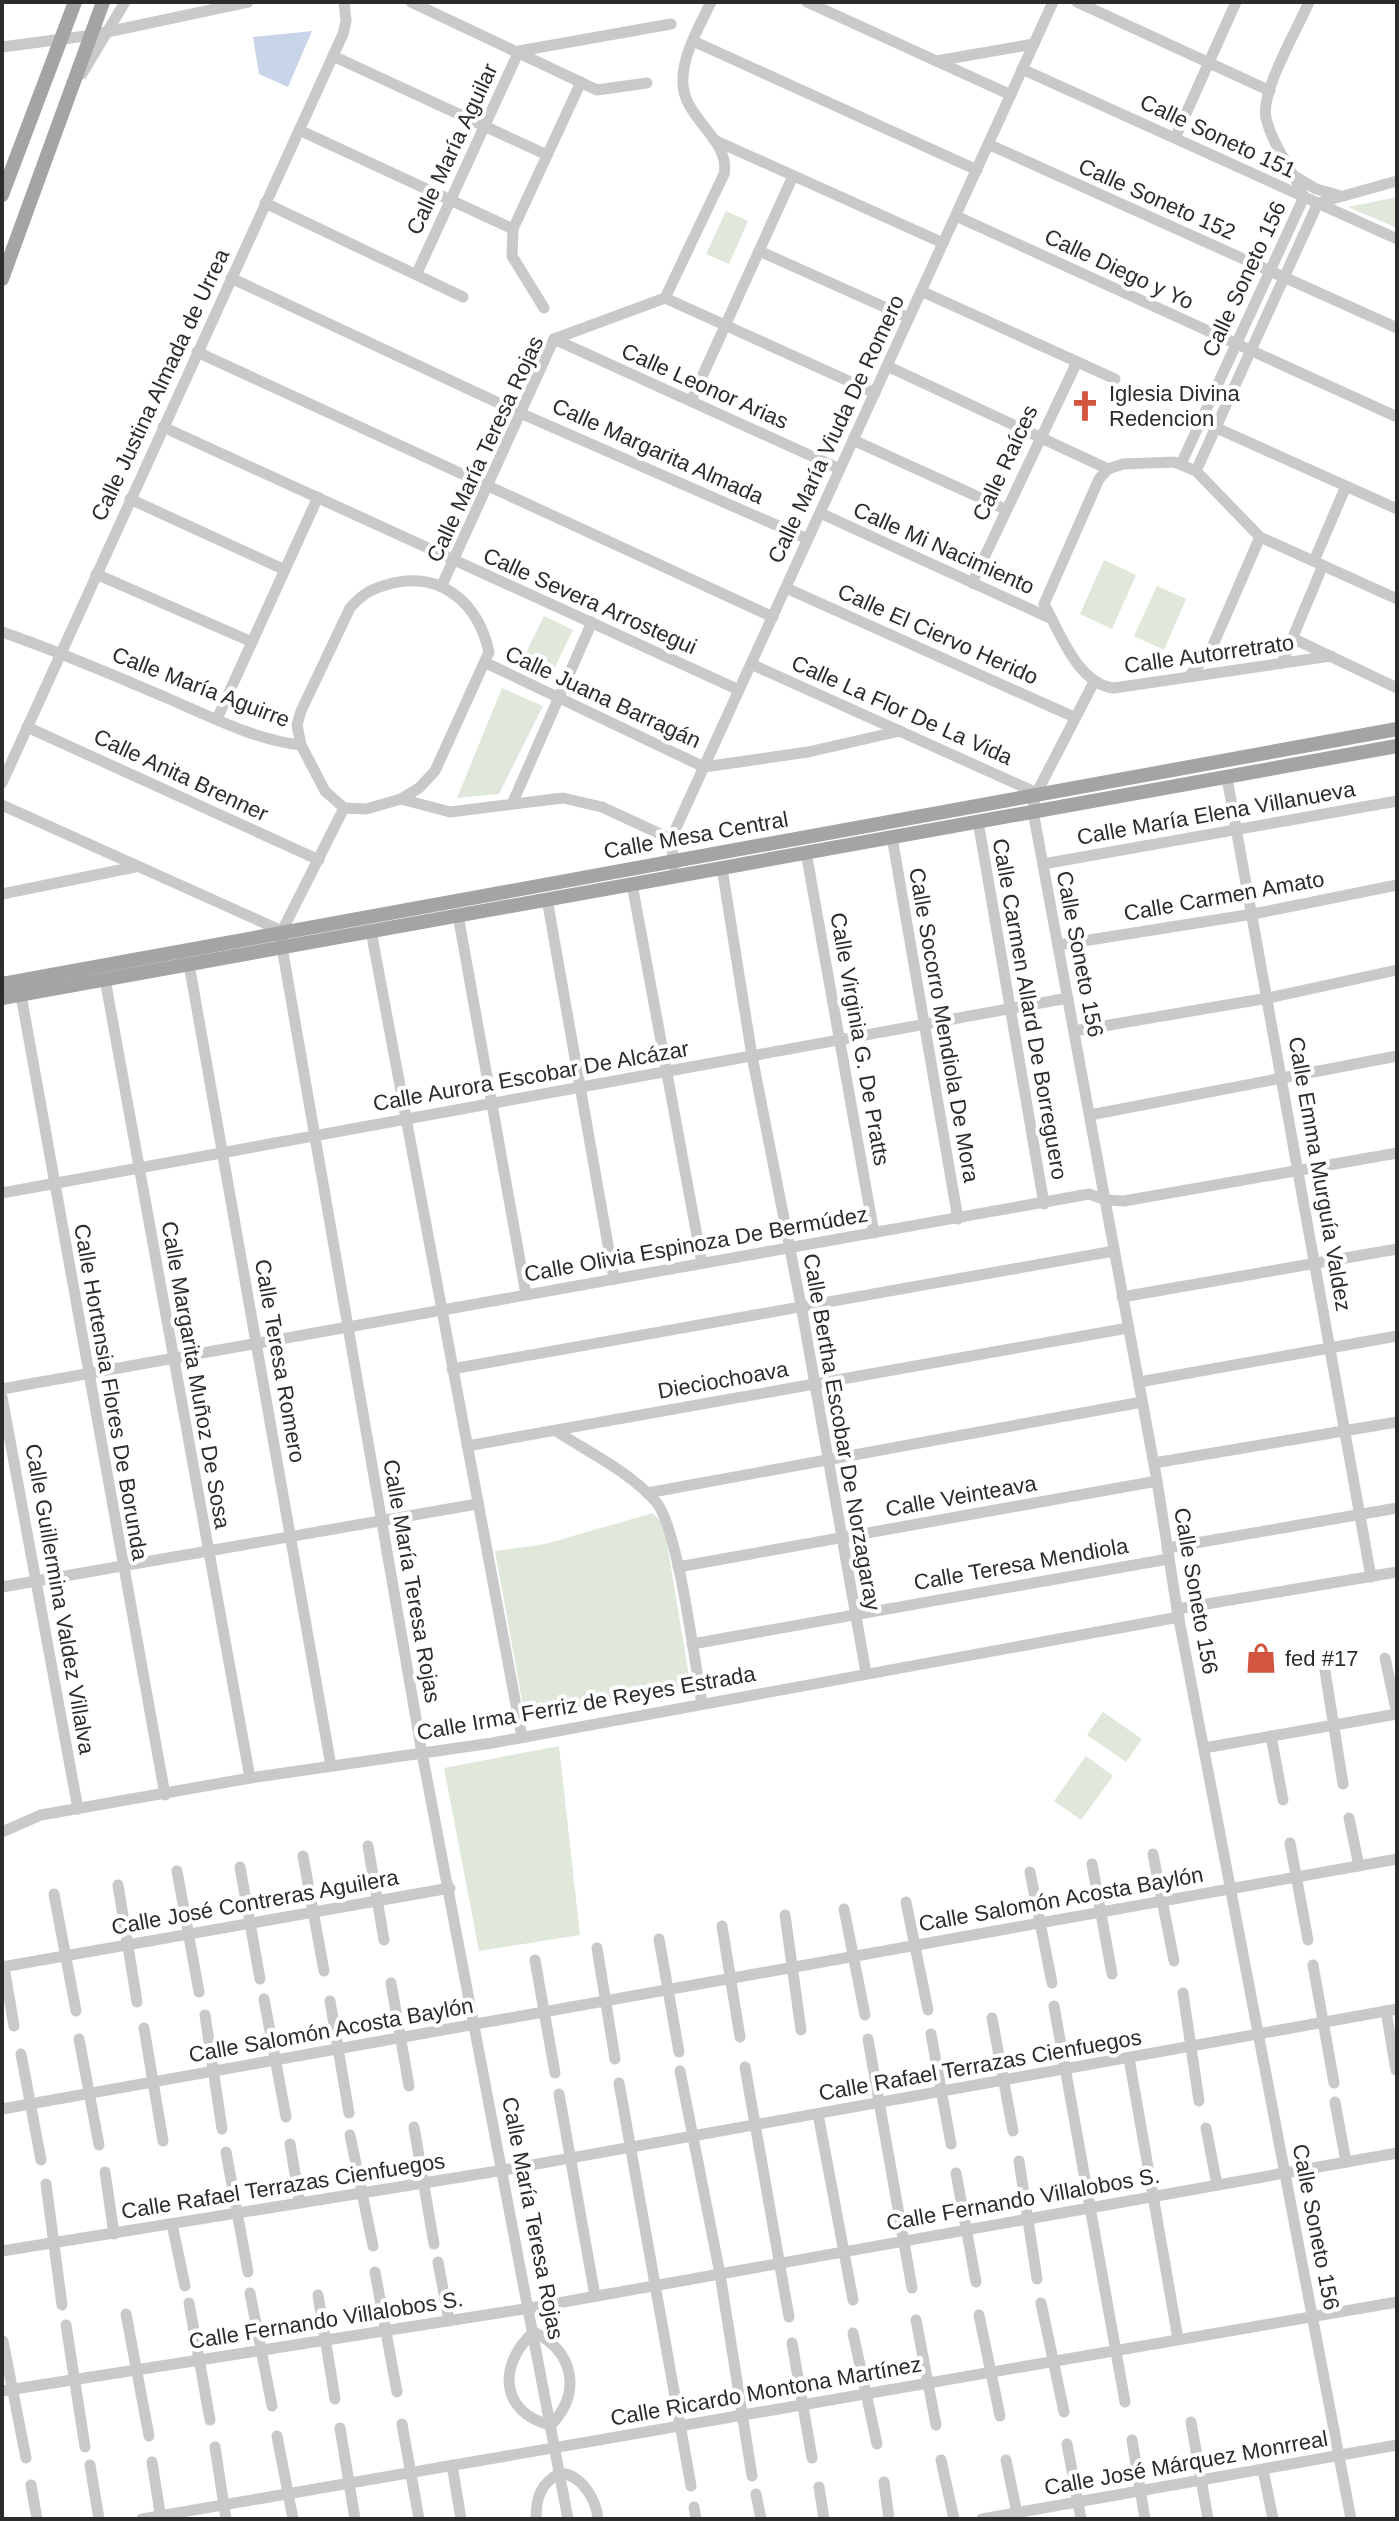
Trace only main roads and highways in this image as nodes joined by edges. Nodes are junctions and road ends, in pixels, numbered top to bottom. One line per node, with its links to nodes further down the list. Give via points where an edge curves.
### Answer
1 (75, 2): 3 (main road)
2 (103, 2): 4 (main road, via 100,33 73,88)
3 (2, 195)
4 (2, 279)
5 (1397, 729): 7 (main road, Calle Mesa Central)
6 (1397, 746): 7 (main road, Calle Mesa Central, via 1227,778)
7 (1035, 800): 8 (main road, Calle Mesa Central); 8 (main road, Calle Mesa Central, via 978,821 722,868)
8 (674, 868): 9 (main road, Calle Mesa Central, via 282,931); 10 (main road, Calle Mesa Central, via 632,884)
9 (2, 984)
10 (2, 998)

